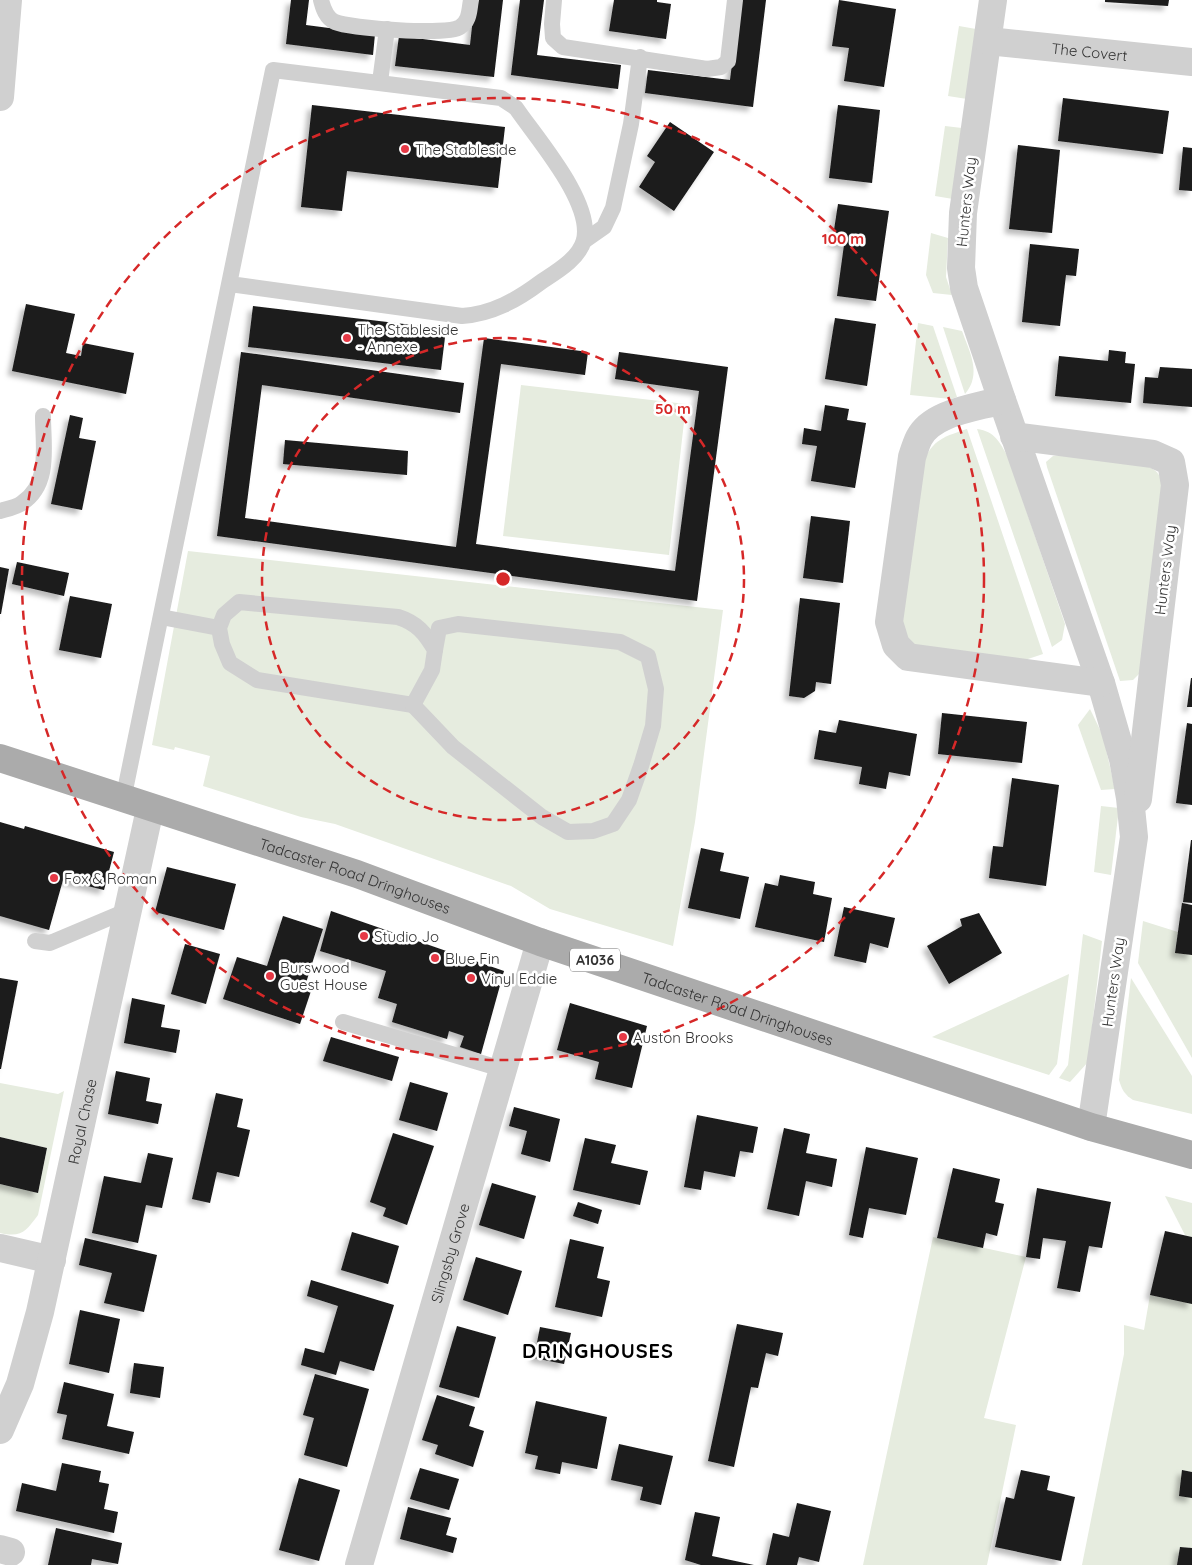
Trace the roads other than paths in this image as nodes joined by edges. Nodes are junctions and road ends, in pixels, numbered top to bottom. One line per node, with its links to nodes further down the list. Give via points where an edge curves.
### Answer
1 (8, 0): 12 (street)
2 (321, 0): 7 (lane, via 324,12 335,22)
3 (471, 0): 7 (lane, via 468,19 460,28 448,32)
4 (554, 0): 9 (lane, via 553,38 563,47)
5 (736, 0): 9 (lane, via 728,61 721,67 707,69)
6 (993, 0): 8 (street, Hunters Way)
7 (387, 29): 11 (lane)
8 (988, 41): 10 (street, The Covert); 15 (street, Hunters Way, via 963,213 961,268 964,288)
9 (640, 57): 13 (lane, via 631,124 613,208 604,227)
10 (1192, 62)
11 (380, 82): 13 (lane, via 501,98 516,108 577,196 585,217); 14 (lane, via 273,70)
12 (0, 96)
13 (584, 241): 14 (lane, via 570,261 523,296 481,315 462,316)
14 (230, 284): 19 (lane)
15 (1002, 400): 17 (street, Hunters Way); 22 (street, via 942,418 930,425 919,438 912,457 889,622 896,645 908,657)
16 (43, 416): 18 (lane, via 44,470 36,490 21,504)
17 (1014, 436): 22 (street, Hunters Way); 27 (street, Hunters Way, via 1153,454 1171,462 1175,485)
18 (0, 511)
19 (161, 617): 20 (lane); 25 (lane)
20 (219, 628): 21 (lane, via 224,615 239,602 398,617 412,621 425,633); 23 (lane, via 230,663 257,680)
21 (435, 650): 23 (lane, via 432,670); 23 (lane, via 439,628 458,624 620,642 648,656 656,689 653,726 629,800 613,824 593,831 568,832 542,817 453,747)
22 (1101, 683): 27 (street, Hunters Way, via 1123,759)
23 (413, 706)
24 (0, 758): 25 (main road, Tadcaster Road Dringhouses / A1036)
25 (123, 800): 26 (main road, Tadcaster Road Dringhouses / A1036)
26 (150, 809): 28 (street, Royal Chase); 30 (main road, Tadcaster Road Dringhouses / A1036, via 357,874)
27 (1134, 837): 33 (street, Hunters Way)
28 (126, 911): 29 (lane, via 50,943); 36 (street, Royal Chase)
29 (35, 941)
30 (540, 942): 32 (street, Slingsby Grove); 33 (main road, Tadcaster Road Dringhouses / A1036)
31 (343, 1022): 32 (lane)
32 (502, 1069): 38 (street, Slingsby Grove)
33 (1091, 1127): 34 (main road, Tadcaster Road Dringhouses / A1036)
34 (1192, 1155)
35 (0, 1248): 36 (street)
36 (52, 1260): 37 (street, Royal Chase, via 20,1384)
37 (0, 1430)
38 (359, 1565)

